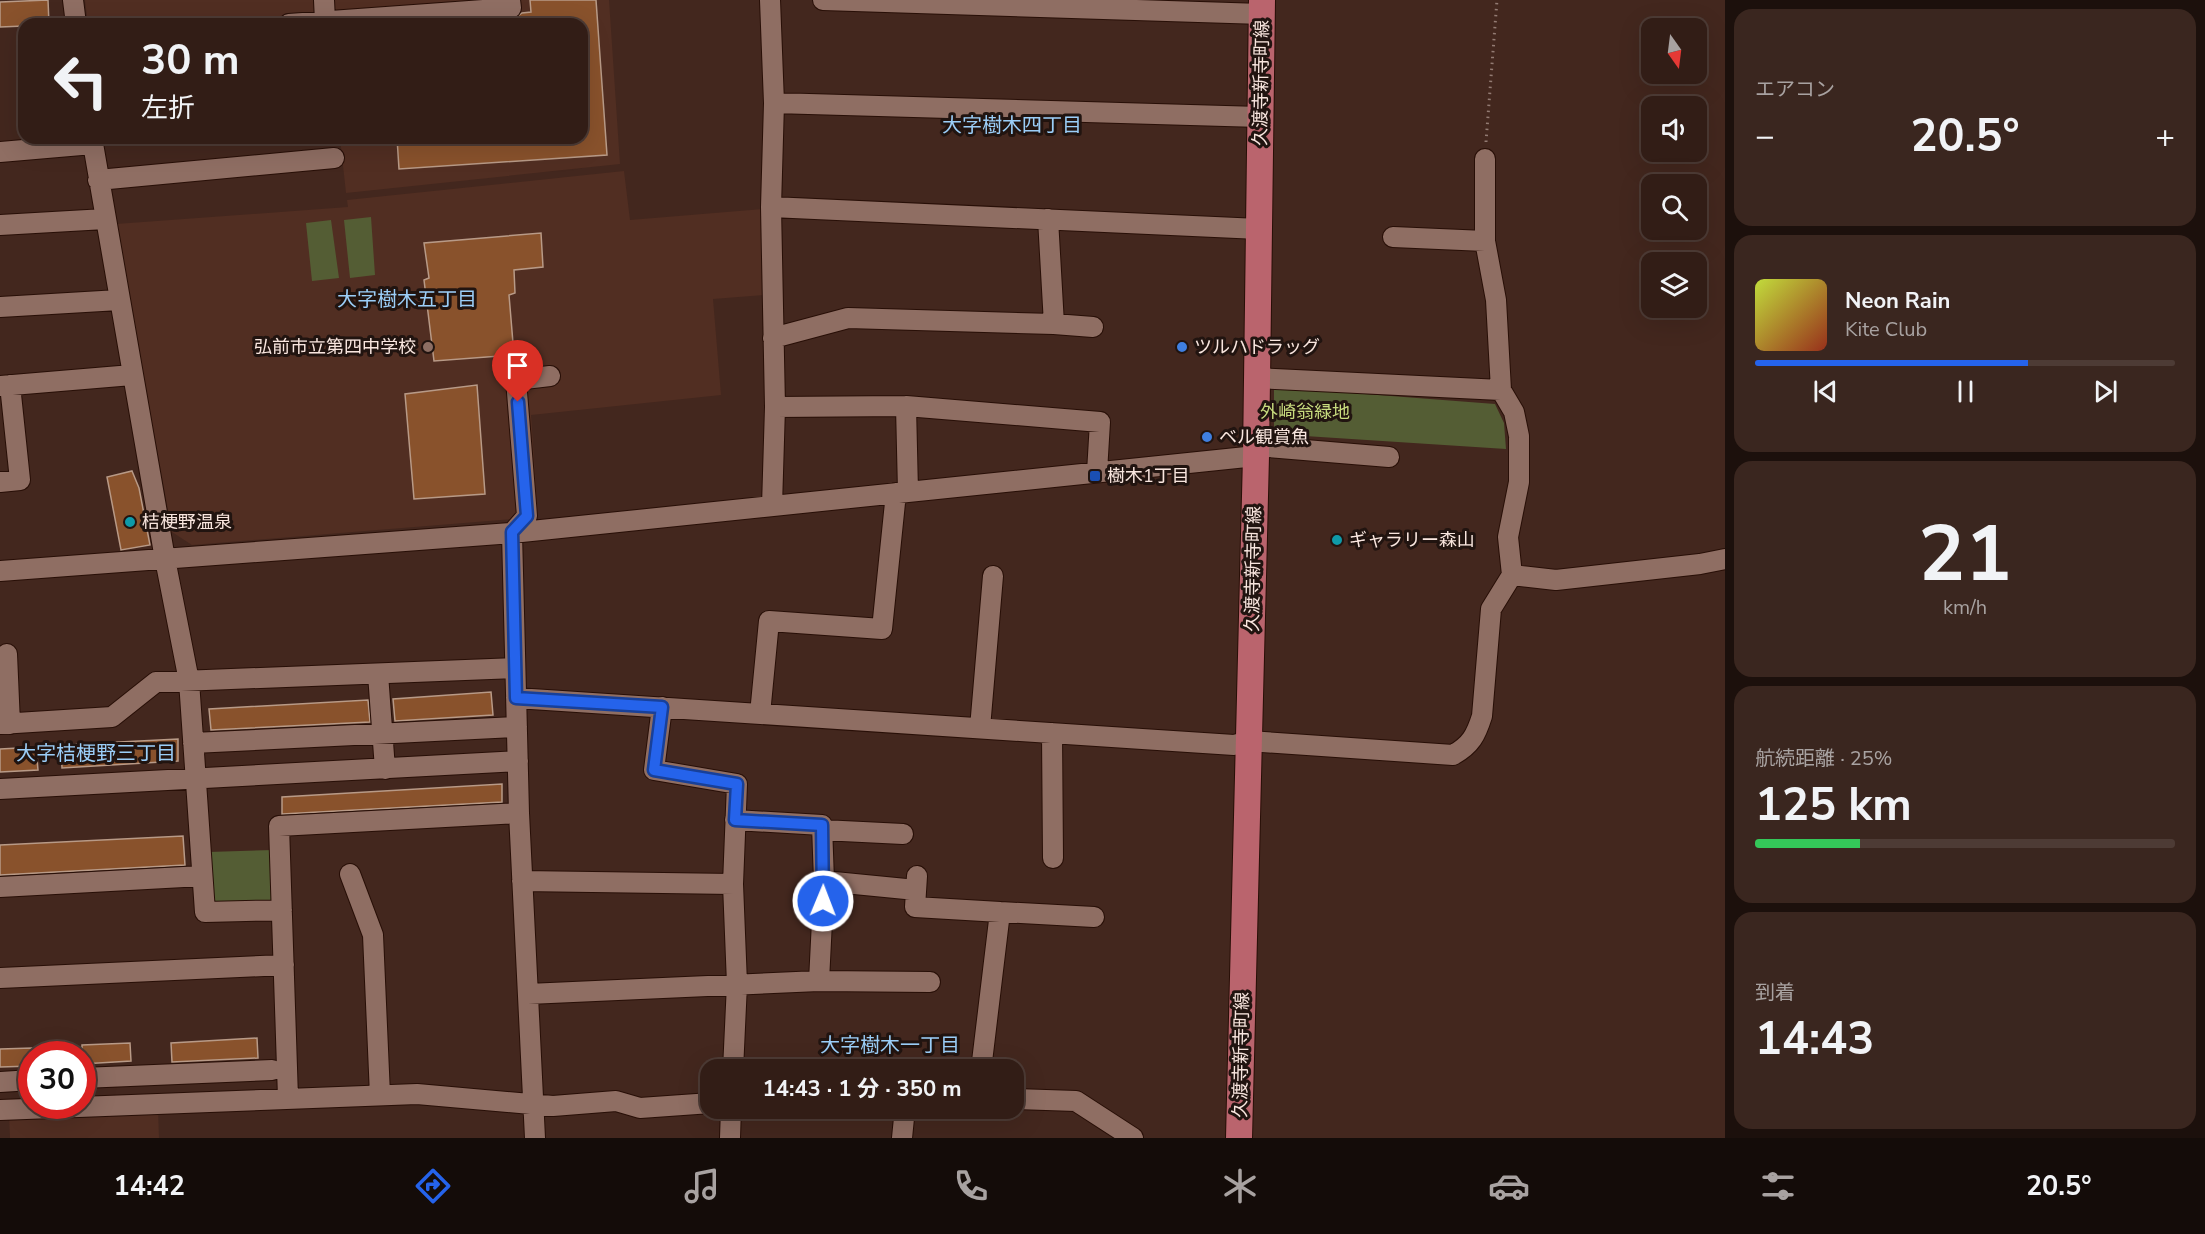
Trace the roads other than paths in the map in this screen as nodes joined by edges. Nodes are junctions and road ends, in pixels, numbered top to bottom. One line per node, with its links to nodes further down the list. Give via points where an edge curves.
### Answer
1 (73, 0): 7 (street)
2 (324, 0): 8 (street)
3 (510, 0): 9 (street, via 511,8)
4 (770, 0): 10 (street)
5 (823, 0): 6 (street)
6 (1262, 7): 11 (main road, 久渡寺新寺町線)
7 (75, 18)
8 (325, 18)
9 (368, 18)
10 (774, 103): 11 (street); 18 (street)
11 (1260, 117): 22 (main road, 久渡寺新寺町線)
12 (68, 144): 14 (street)
13 (93, 144): 17 (street)
14 (0, 152)
15 (334, 158): 17 (street)
16 (1485, 159): 24 (street)
17 (98, 180): 19 (street)
18 (771, 207): 20 (street); 29 (street)
19 (105, 219): 21 (street); 25 (street)
20 (1048, 219): 22 (street); 27 (street)
21 (0, 225)
22 (1259, 229): 32 (main road, 久渡寺新寺町線)
23 (1393, 237): 24 (street)
24 (1485, 241): 34 (street, via 1496,300)
25 (119, 300): 26 (street); 30 (street)
26 (0, 307)
27 (1054, 324): 28 (street); 29 (street, via 848,318)
28 (1094, 327)
29 (773, 338): 36 (street)
30 (132, 375): 33 (street); 44 (street)
31 (550, 376): 43 (street, via 516,380 527,516)
32 (1257, 378): 34 (street); 37 (main road, 久渡寺新寺町線)
33 (5, 386): 40 (street, via 20,480)
34 (1501, 390): 47 (street, via 1514,412 1519,436 1519,482 1508,537)
35 (906, 406): 36 (street); 39 (street, via 1100,422); 41 (street)
36 (774, 407): 42 (street)
37 (1256, 451): 38 (street); 39 (street); 61 (main road, 久渡寺新寺町線)
38 (1389, 457)
39 (1097, 472): 41 (street)
40 (0, 482)
41 (902, 492): 42 (street); 55 (street, via 882,629 769,621)
42 (772, 506): 43 (street)
43 (512, 532): 44 (street); 50 (street)
44 (165, 559): 46 (street); 52 (street)
45 (1725, 559): 47 (street, via 1556,580)
46 (0, 571)
47 (1512, 575): 61 (street, via 1491,609 1482,716 1467,747 1453,755)
48 (993, 576): 58 (street)
49 (7, 654): 56 (street)
50 (515, 668): 51 (street); 53 (street)
51 (378, 674): 52 (street); 60 (street)
52 (189, 681): 56 (street, via 156,682 112,717); 62 (street)
53 (516, 698): 54 (street); 57 (street)
54 (662, 707): 55 (street); 68 (street, via 654,770 737,784)
55 (760, 714): 58 (street)
56 (5, 724)
57 (517, 727): 60 (street); 63 (street)
58 (980, 728): 59 (street)
59 (1052, 733): 61 (street, via 1234,745); 71 (street)
60 (382, 734): 62 (street); 64 (street)
61 (1248, 741): 105 (main road, 久渡寺新寺町線)
62 (193, 743): 65 (street)
63 (518, 761): 64 (street); 67 (street)
64 (385, 769): 65 (street)
65 (196, 779): 66 (street); 73 (street)
66 (0, 789)
67 (519, 813): 75 (street); 78 (street, via 279,826)
68 (735, 820): 69 (street, via 822,825); 76 (street)
69 (822, 830): 70 (street); 74 (street)
70 (903, 834)
71 (1053, 858)
72 (350, 874): 93 (street, via 373,935)
73 (202, 876): 77 (street); 78 (street, via 205,912)
74 (824, 880): 79 (street, via 916,883 915,907); 83 (street)
75 (522, 881): 76 (street); 86 (street)
76 (734, 884): 85 (street)
77 (0, 887)
78 (282, 910): 81 (street)
79 (1000, 912): 80 (street); 88 (street)
80 (1094, 916)
81 (284, 964): 82 (street); 94 (street)
82 (0, 978)
83 (819, 981): 84 (street); 85 (street)
84 (930, 982)
85 (737, 984): 86 (street); 87 (street)
86 (528, 994): 96 (street)
87 (734, 1059)
88 (982, 1059)
89 (272, 1070): 90 (street)
90 (96, 1077)
91 (18, 1081): 92 (street)
92 (0, 1082)
93 (380, 1095): 94 (street); 96 (street, via 417,1094)
94 (288, 1098): 98 (street)
95 (1024, 1098): 104 (street, via 1076,1101)
96 (533, 1104): 97 (street, via 616,1101 640,1108); 101 (street)
97 (700, 1104)
98 (0, 1110)
99 (731, 1119): 102 (street)
100 (904, 1119): 103 (street)
101 (535, 1138)
102 (730, 1138)
103 (902, 1138)
104 (1133, 1138)
105 (1239, 1138)

